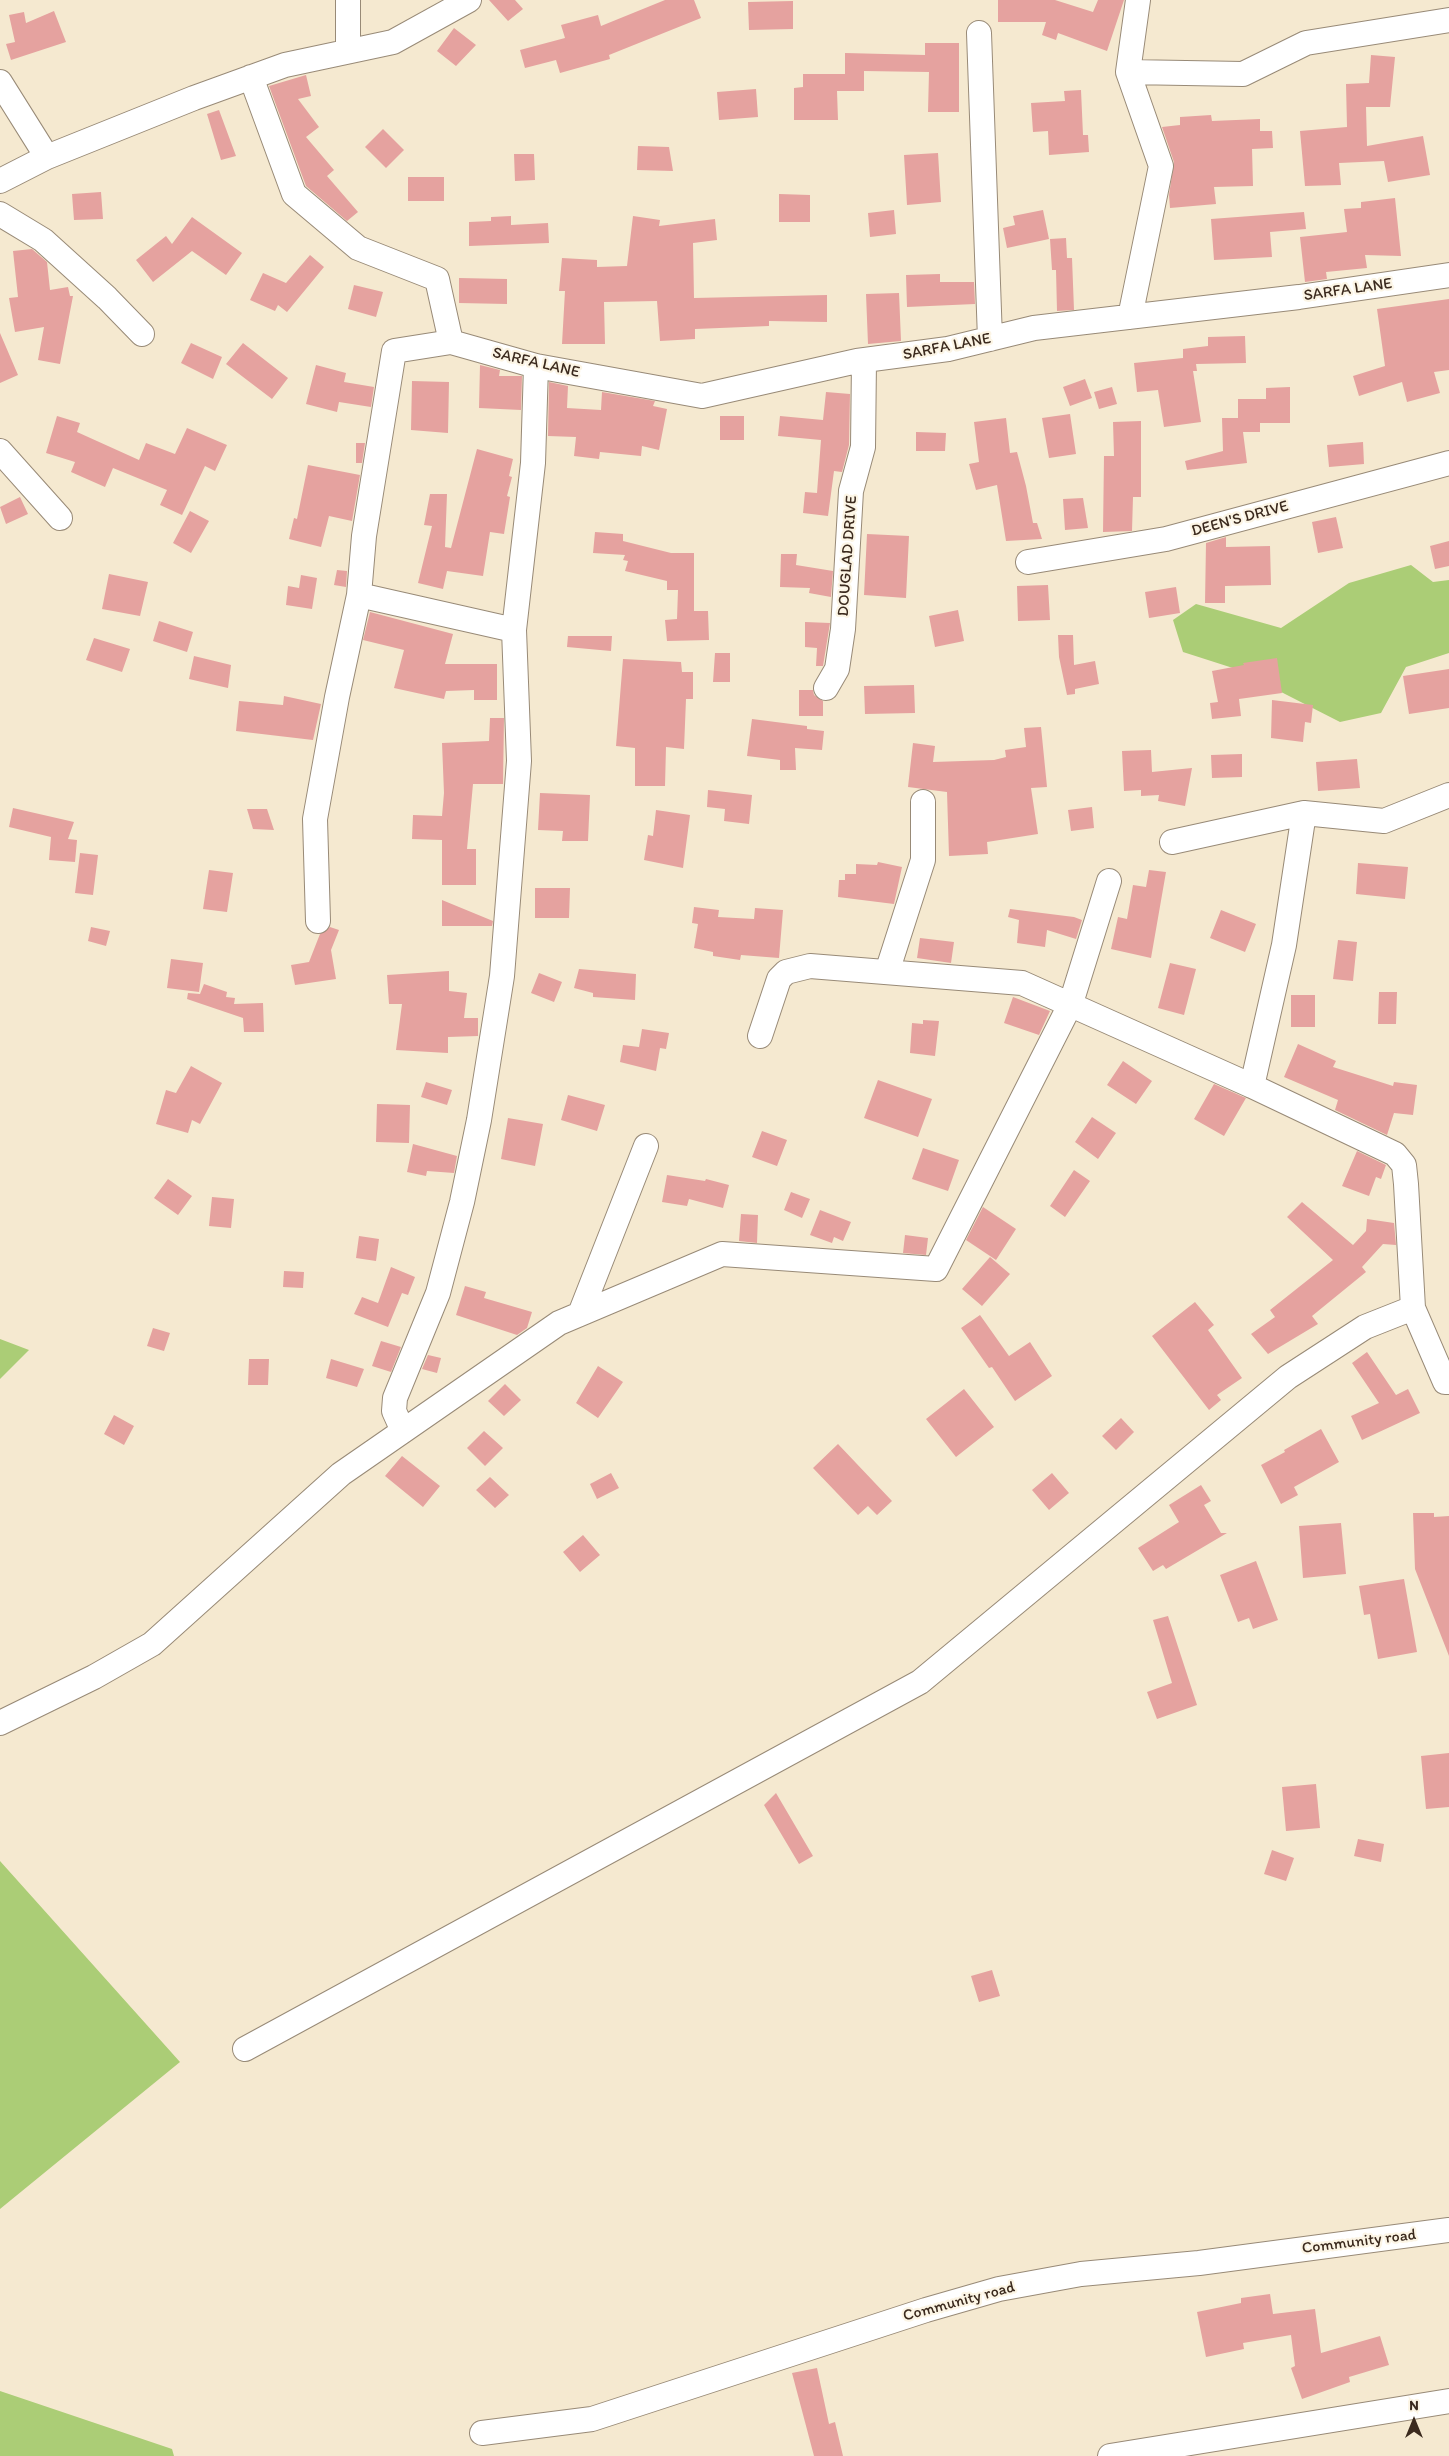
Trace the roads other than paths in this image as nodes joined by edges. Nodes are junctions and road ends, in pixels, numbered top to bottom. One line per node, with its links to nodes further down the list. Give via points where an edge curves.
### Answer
1 (348, 0): 6 (street)
2 (469, 0): 6 (street, via 393,42)
3 (1138, 0): 7 (street)
4 (1449, 20): 7 (street, via 1306,44 1243,74)
5 (979, 33): 16 (street)
6 (348, 51): 8 (street, via 285,65)
7 (1128, 72): 14 (street, via 1161,166)
8 (251, 77): 10 (street); 17 (street, via 294,194 358,248 438,279)
9 (0, 82): 10 (street)
10 (47, 157): 11 (street)
11 (0, 181)
12 (0, 214): 15 (street, via 43,240)
13 (1449, 275): 14 (street, SARFA LANE)
14 (1130, 317): 16 (street, SARFA LANE, via 1034,328)
15 (142, 334)
16 (990, 339): 18 (street, SARFA LANE)
17 (451, 342): 19 (street, SARFA LANE); 24 (street, via 394,351 364,536)
18 (864, 361): 19 (street, SARFA LANE, via 702,396); 26 (street, DOUGLAD DRIVE, via 863,447 851,492 843,628 837,669)
19 (536, 366): 25 (street, via 533,464)
20 (0, 451): 22 (street)
21 (1449, 463): 23 (street, DEEN'S DRIVE, via 1166,539)
22 (60, 518)
23 (1028, 562)
24 (359, 595): 25 (street); 32 (street, via 315,819)
25 (514, 630): 41 (street, via 519,762 502,976 462,1202 438,1293 395,1398 394,1411)
26 (826, 688)
27 (1449, 795): 29 (street, via 1384,821)
28 (923, 802): 33 (street, via 923,860)
29 (1304, 813): 30 (street); 36 (street, via 1284,945)
30 (1172, 842)
31 (1110, 880): 34 (street)
32 (318, 921)
33 (887, 972): 34 (street, via 1022,983); 35 (street, via 810,966 786,972 779,979)
34 (1071, 1004): 36 (street); 39 (street, via 936,1269 722,1254)
35 (760, 1036)
36 (1252, 1086): 38 (street, via 1395,1154 1404,1165)
37 (646, 1146): 39 (street)
38 (1413, 1308): 40 (street); 43 (street, via 1366,1326 1288,1377 920,1682)
39 (580, 1314): 41 (street, via 559,1323)
40 (1448, 1385)
41 (403, 1431): 42 (street, via 341,1474 152,1644 94,1677)
42 (0, 1723)
43 (245, 2049)
44 (1449, 2230): 46 (street, Community road, via 1198,2263 1081,2274 999,2289 592,2419)
45 (1449, 2401): 47 (street)
46 (482, 2433)
47 (1110, 2456)

